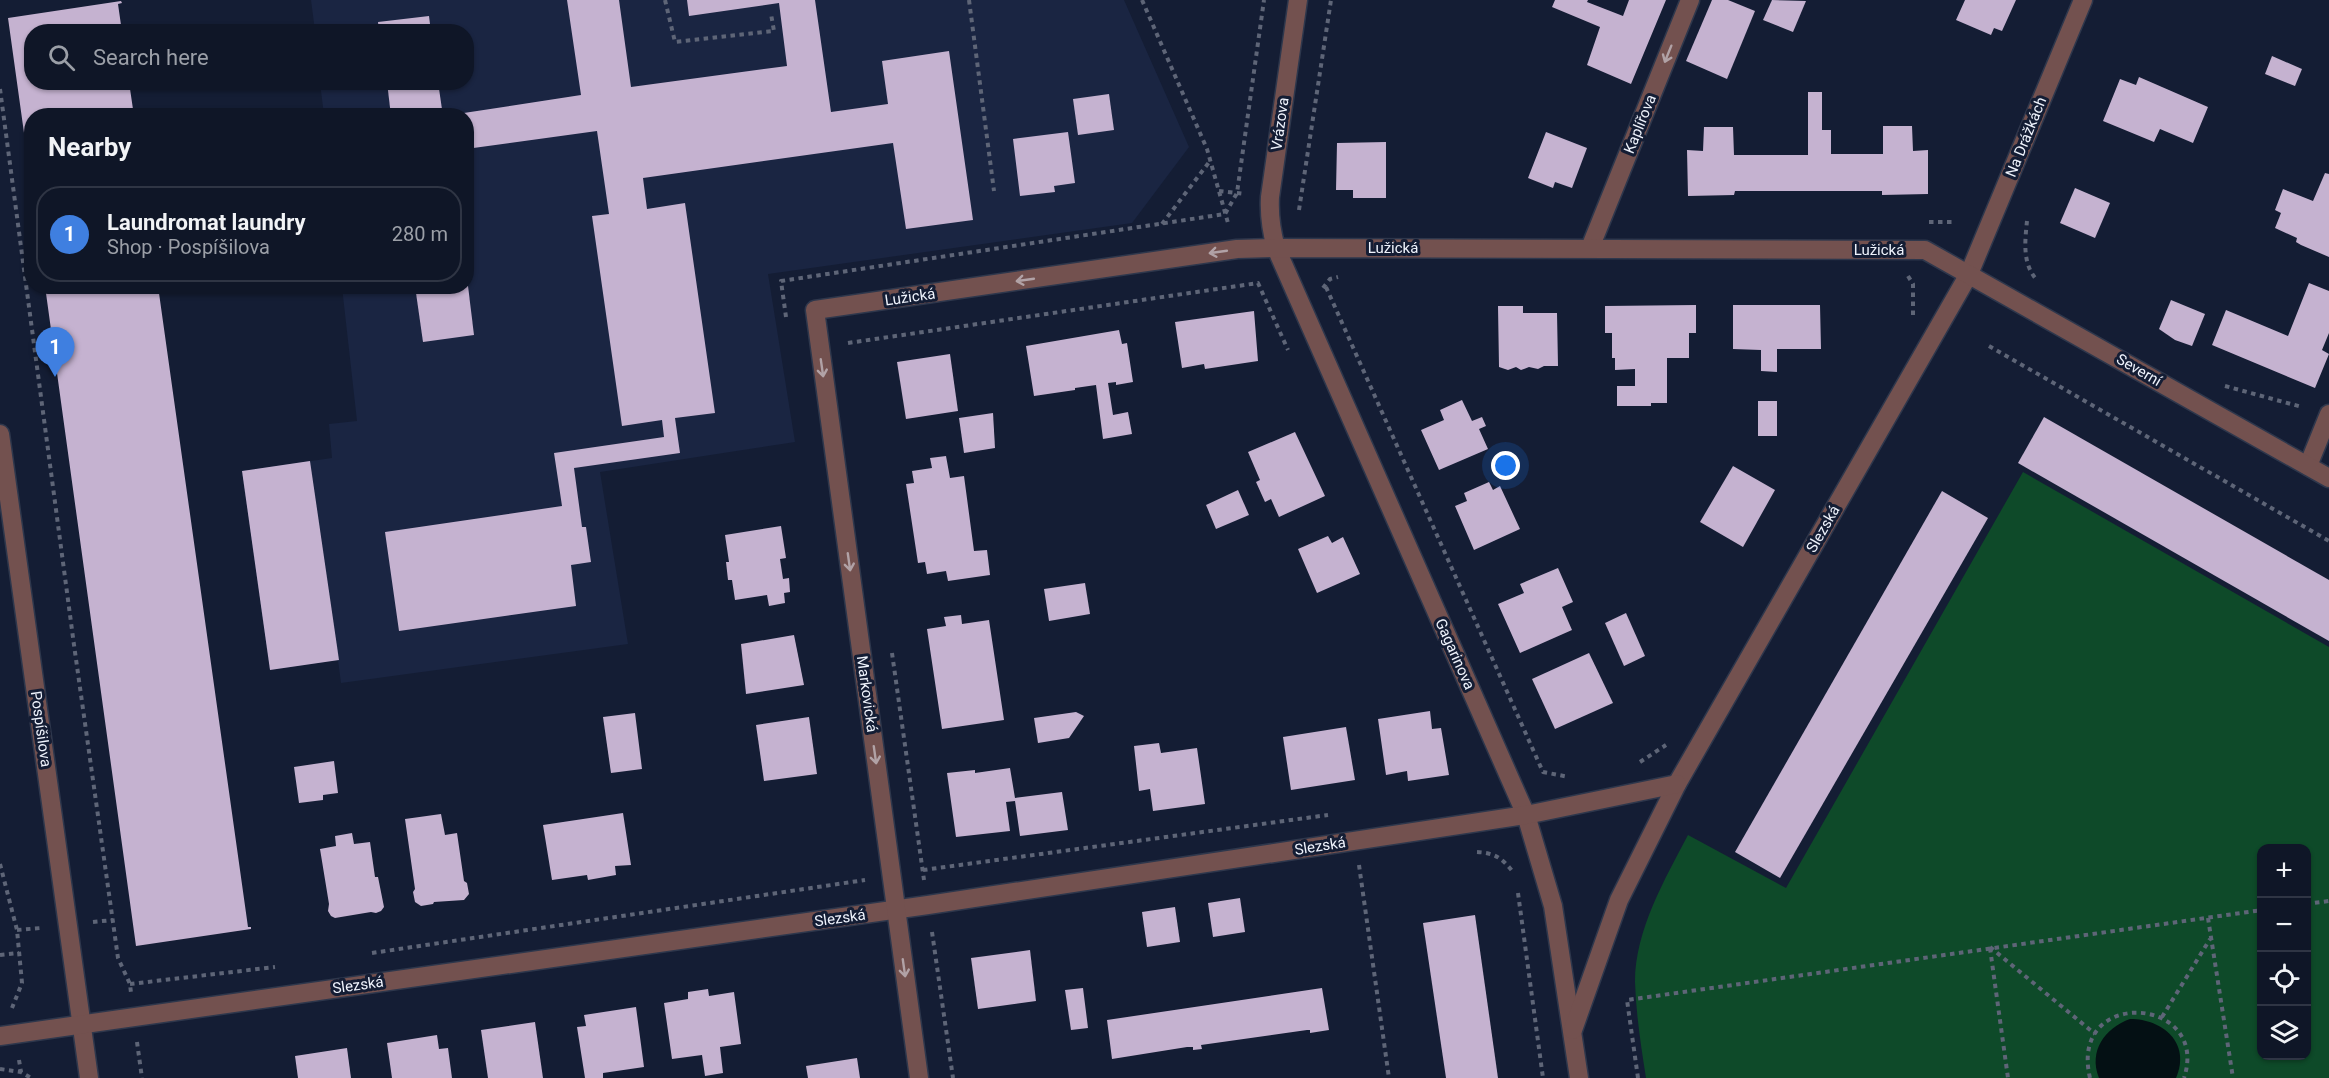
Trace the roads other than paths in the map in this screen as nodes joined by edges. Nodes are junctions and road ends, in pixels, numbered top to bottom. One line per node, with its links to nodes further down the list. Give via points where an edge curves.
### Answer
1 (1298, 0): 4 (street, Vrázova, via 1270,197)
2 (1690, 0): 5 (street, Kaplířova, one-way to 5)
3 (2082, 0): 6 (street, Na Drážkách)
4 (1276, 248): 5 (street, Lužická); 7 (street, Lužická, one-way to 7, via 1237,249); 13 (street, Gagarinova)
5 (1590, 248): 6 (street, Lužická, via 1925,250)
6 (1969, 274): 10 (street, Severní); 12 (street, Slezská)
7 (814, 310): 14 (street, Markovická, one-way to 14)
8 (2329, 414): 10 (street)
9 (0, 434): 15 (street, Pospíšilova)
10 (2308, 466): 11 (street, Severní)
11 (2329, 478)
12 (1677, 784): 13 (street, Slezská); 16 (street, Slezská, via 1619,900)
13 (1526, 815): 14 (street, Slezská); 16 (street, Gagarinova, via 1553,906)
14 (896, 910): 15 (street, Slezská); 19 (street, Markovická, one-way to 19)
15 (82, 1024): 17 (street, Slezská); 18 (street, Pospíšilova)
16 (1573, 1030): 20 (street, Gagarinova)
17 (8, 1034)
18 (89, 1078)
19 (919, 1078)
20 (1579, 1078)

